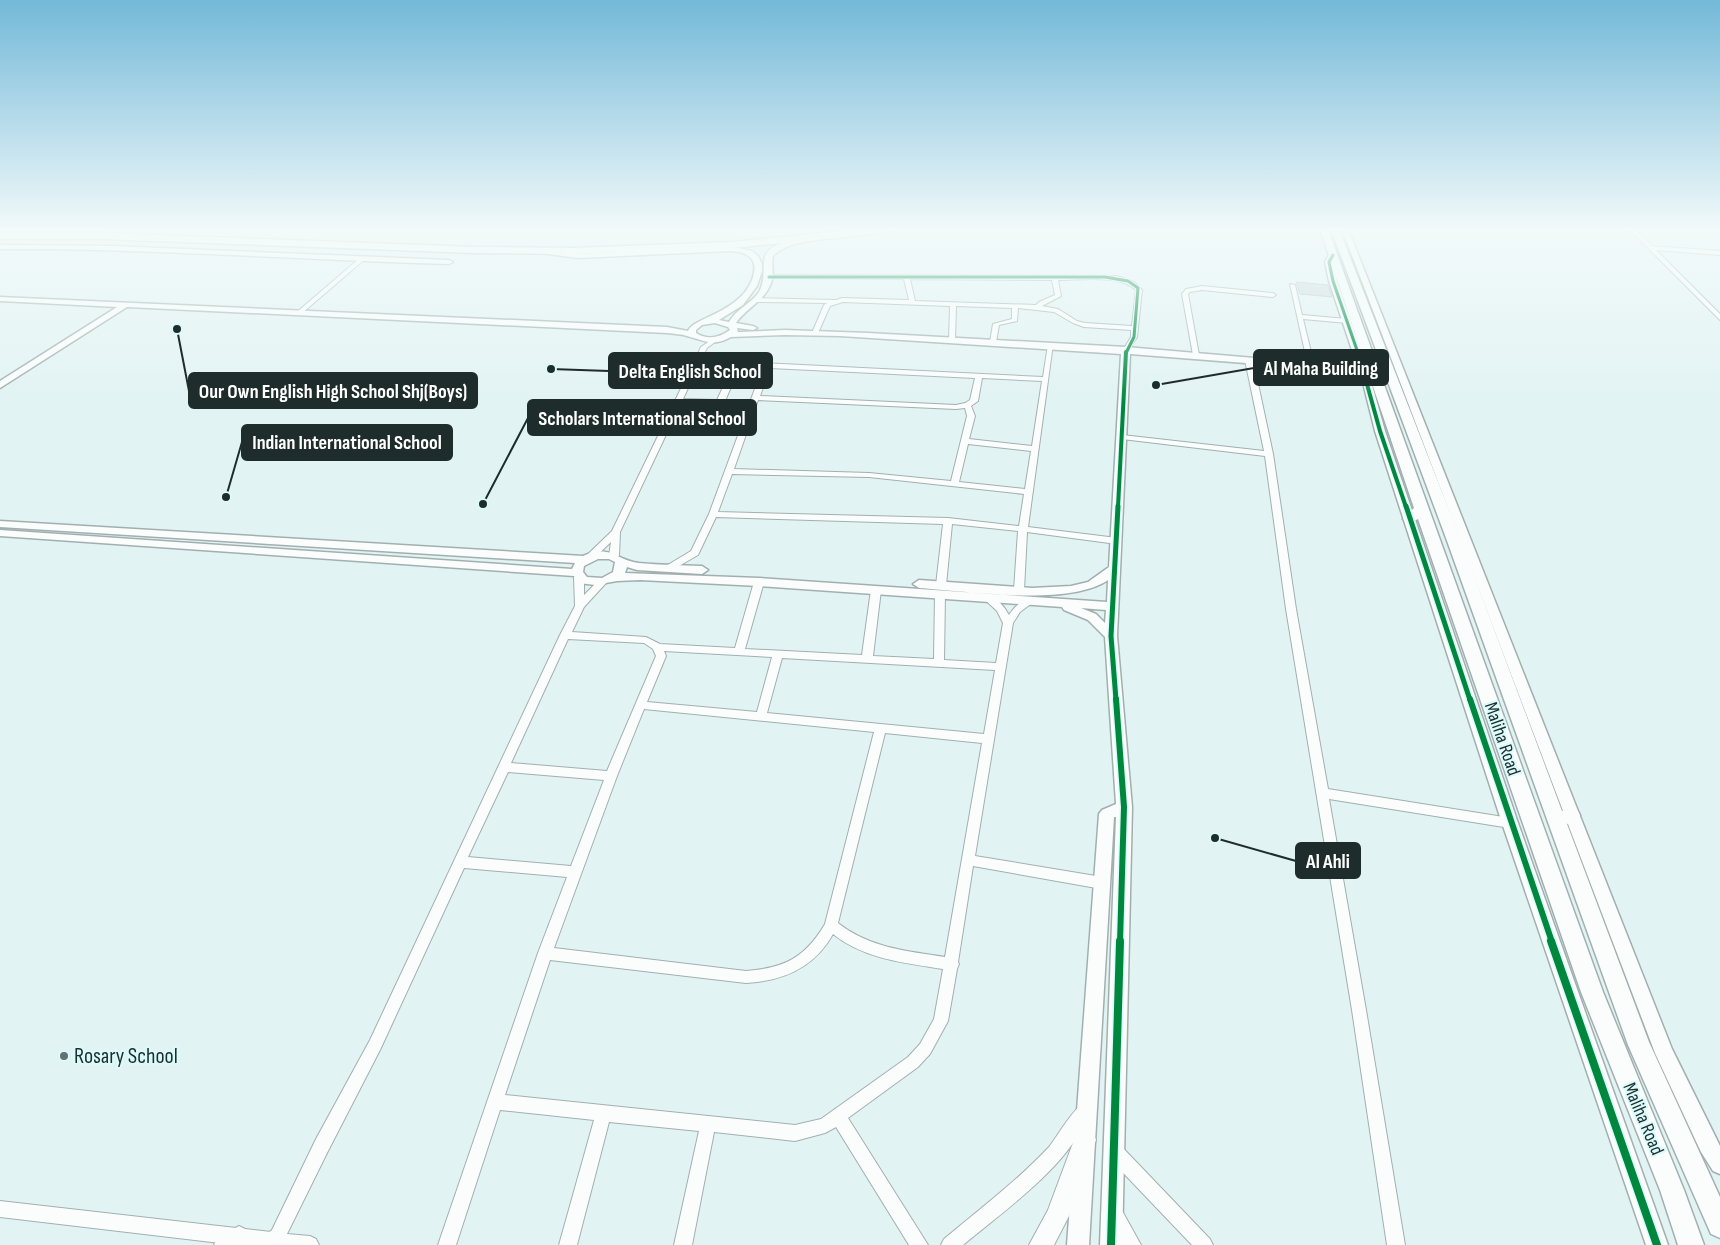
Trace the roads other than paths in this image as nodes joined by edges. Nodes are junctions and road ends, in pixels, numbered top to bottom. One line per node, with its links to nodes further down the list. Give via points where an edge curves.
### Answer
1 (329, 287): 22 (street)
2 (753, 287): 26 (street, via 734,307)
3 (764, 287): 15 (street)
4 (909, 287): 17 (street)
5 (1056, 287): 21 (street, via 1058,296)
6 (1136, 287): 30 (street, via 1139,290)
7 (1292, 287): 23 (street)
8 (1335, 287): 25 (street)
9 (1344, 287): 59 (main road, Maliha Road)
10 (1359, 287): 45 (main road, Maliha Road)
11 (1365, 287): 45 (street)
12 (1690, 287): 24 (street)
13 (1274, 295): 42 (street, via 1202,288 1188,290 1185,294)
14 (0, 299): 19 (street)
15 (757, 300): 16 (street); 29 (street, via 738,315)
16 (833, 302): 17 (street); 32 (street, via 826,307)
17 (912, 302): 18 (street)
18 (953, 304): 20 (street); 36 (street)
19 (125, 305): 22 (street); 51 (street)
20 (1015, 306): 21 (street); 37 (street, via 1014,320 996,324)
21 (1038, 307): 30 (street, via 1056,310 1084,325)
22 (299, 313): 27 (street)
23 (1299, 315): 25 (street); 41 (street)
24 (1720, 318)
25 (1346, 319): 48 (street)
26 (709, 321): 28 (street); 29 (street)
27 (543, 325): 28 (street, via 596,321); 33 (street, via 667,330)
28 (696, 325): 33 (street, via 692,329)
29 (732, 325): 31 (street); 34 (street, via 734,329)
30 (1135, 328): 40 (street, via 1133,340)
31 (798, 333): 32 (street); 34 (street)
32 (814, 333): 36 (street)
33 (694, 335): 35 (street); 39 (street)
34 (729, 335): 35 (street)
35 (716, 339): 39 (street)
36 (952, 340): 37 (street)
37 (993, 342): 38 (street)
38 (1051, 345): 40 (street); 50 (street)
39 (704, 347): 44 (street)
40 (1126, 350): 42 (street); 58 (street)
41 (1308, 352)
42 (1196, 355): 43 (street)
43 (1249, 360): 48 (street); 62 (street)
44 (697, 362): 46 (street); 52 (street)
45 (1391, 362): 108 (main road, Maliha Road)
46 (737, 364): 47 (street); 54 (street)
47 (767, 366): 49 (street); 53 (street)
48 (1358, 370): 57 (street)
49 (978, 376): 50 (street); 55 (street, via 975,399)
50 (1046, 379): 61 (street)
51 (0, 385)
52 (678, 401): 54 (street); 71 (street)
53 (754, 401): 54 (street); 55 (street); 56 (street)
54 (720, 402): 56 (street, via 709,428)
55 (966, 405): 60 (street, via 971,414)
56 (743, 428): 63 (street)
57 (1380, 431): 59 (main road); 66 (street)
58 (1122, 437): 62 (street); 73 (street)
59 (1397, 440): 66 (main road, Maliha Road)
60 (965, 441): 61 (street); 64 (street)
61 (1035, 449): 65 (street)
62 (1269, 454): 106 (street)
63 (728, 471): 64 (street, via 849,474); 67 (street)
64 (954, 484): 65 (street)
65 (1029, 492): 70 (street)
66 (1416, 513): 109 (street); 143 (main road, Maliha Road, via 1592,992)
67 (713, 514): 68 (street); 74 (street)
68 (948, 521): 70 (street); 84 (street)
69 (0, 524): 75 (street)
70 (1023, 529): 73 (street); 86 (street)
71 (616, 532): 75 (street); 76 (street)
72 (0, 534): 80 (street)
73 (1117, 541): 78 (street)
74 (695, 553): 77 (street); 79 (street)
75 (586, 559): 76 (street, via 606,555); 80 (street, via 579,564)
76 (618, 559): 77 (street, via 637,566); 81 (street, via 620,572)
77 (669, 568): 79 (street)
78 (1115, 568): 87 (street, via 1099,582 1087,587 1045,590); 89 (street)
79 (703, 570): 84 (street)
80 (578, 575): 82 (street, via 588,582); 90 (street)
81 (615, 577): 82 (street); 83 (street)
82 (602, 582): 90 (street)
83 (759, 582): 85 (street); 95 (street)
84 (941, 589): 85 (street); 86 (street); 88 (street); 98 (street)
85 (876, 590): 97 (street)
86 (1019, 590): 87 (street)
87 (1032, 596): 88 (street); 89 (street); 91 (street); 93 (street, via 1092,617)
88 (987, 597): 91 (street, via 1001,609)
89 (1113, 601): 93 (street)
90 (580, 606): 92 (street)
91 (1008, 624): 99 (street)
92 (565, 635): 94 (street, via 646,640); 104 (street)
93 (1111, 636): 107 (street)
94 (658, 647): 95 (street); 100 (street, via 660,662)
95 (738, 651): 96 (street)
96 (778, 654): 97 (street); 101 (street)
97 (867, 659): 98 (street)
98 (938, 663): 99 (street)
99 (1001, 667): 103 (street)
100 (640, 705): 101 (street); 105 (street)
101 (761, 717): 102 (street)
102 (881, 728): 103 (street); 114 (street)
103 (989, 739): 110 (street)
104 (504, 767): 105 (street); 111 (street)
105 (611, 776): 112 (street)
106 (1321, 793): 109 (street); 141 (street)
107 (1124, 807): 113 (street, via 1107,814); 123 (street)
108 (1564, 818): 124 (street, via 1664,1053); 127 (main road, Maliha Road, via 1639,1045)
109 (1510, 823): 142 (street)
110 (969, 860): 113 (street); 116 (street)
111 (460, 862): 112 (street); 129 (street, via 375,1045 322,1145)
112 (575, 872): 115 (street)
113 (1102, 883): 117 (street)
114 (831, 925): 115 (street, via 816,950 805,960 777,974 761,977); 116 (street, via 850,940 873,950)
115 (545, 953): 118 (street)
116 (952, 964): 120 (street, via 941,1021 925,1050)
117 (1088, 1101): 122 (street); 135 (street, via 1068,1138 1052,1156)
118 (496, 1102): 119 (street); 131 (street)
119 (604, 1112): 121 (street); 132 (street)
120 (838, 1116): 121 (street, via 825,1125 795,1133); 134 (street)
121 (708, 1123): 133 (street)
122 (1085, 1140): 136 (main road, via 1057,1216); 137 (street)
123 (1114, 1150): 126 (street); 140 (street)
124 (1720, 1164)
125 (0, 1209): 128 (street)
126 (1112, 1215): 138 (street); 139 (main road)
127 (1720, 1224)
128 (232, 1241): 129 (street)
129 (276, 1243): 130 (street)
130 (310, 1245)
131 (447, 1245)
132 (568, 1245)
133 (683, 1245)
134 (919, 1245)
135 (950, 1245)
136 (1041, 1245)
137 (1078, 1245)
138 (1111, 1245)
139 (1129, 1245)
140 (1204, 1245)
141 (1396, 1245)
142 (1657, 1245)
143 (1691, 1245)

